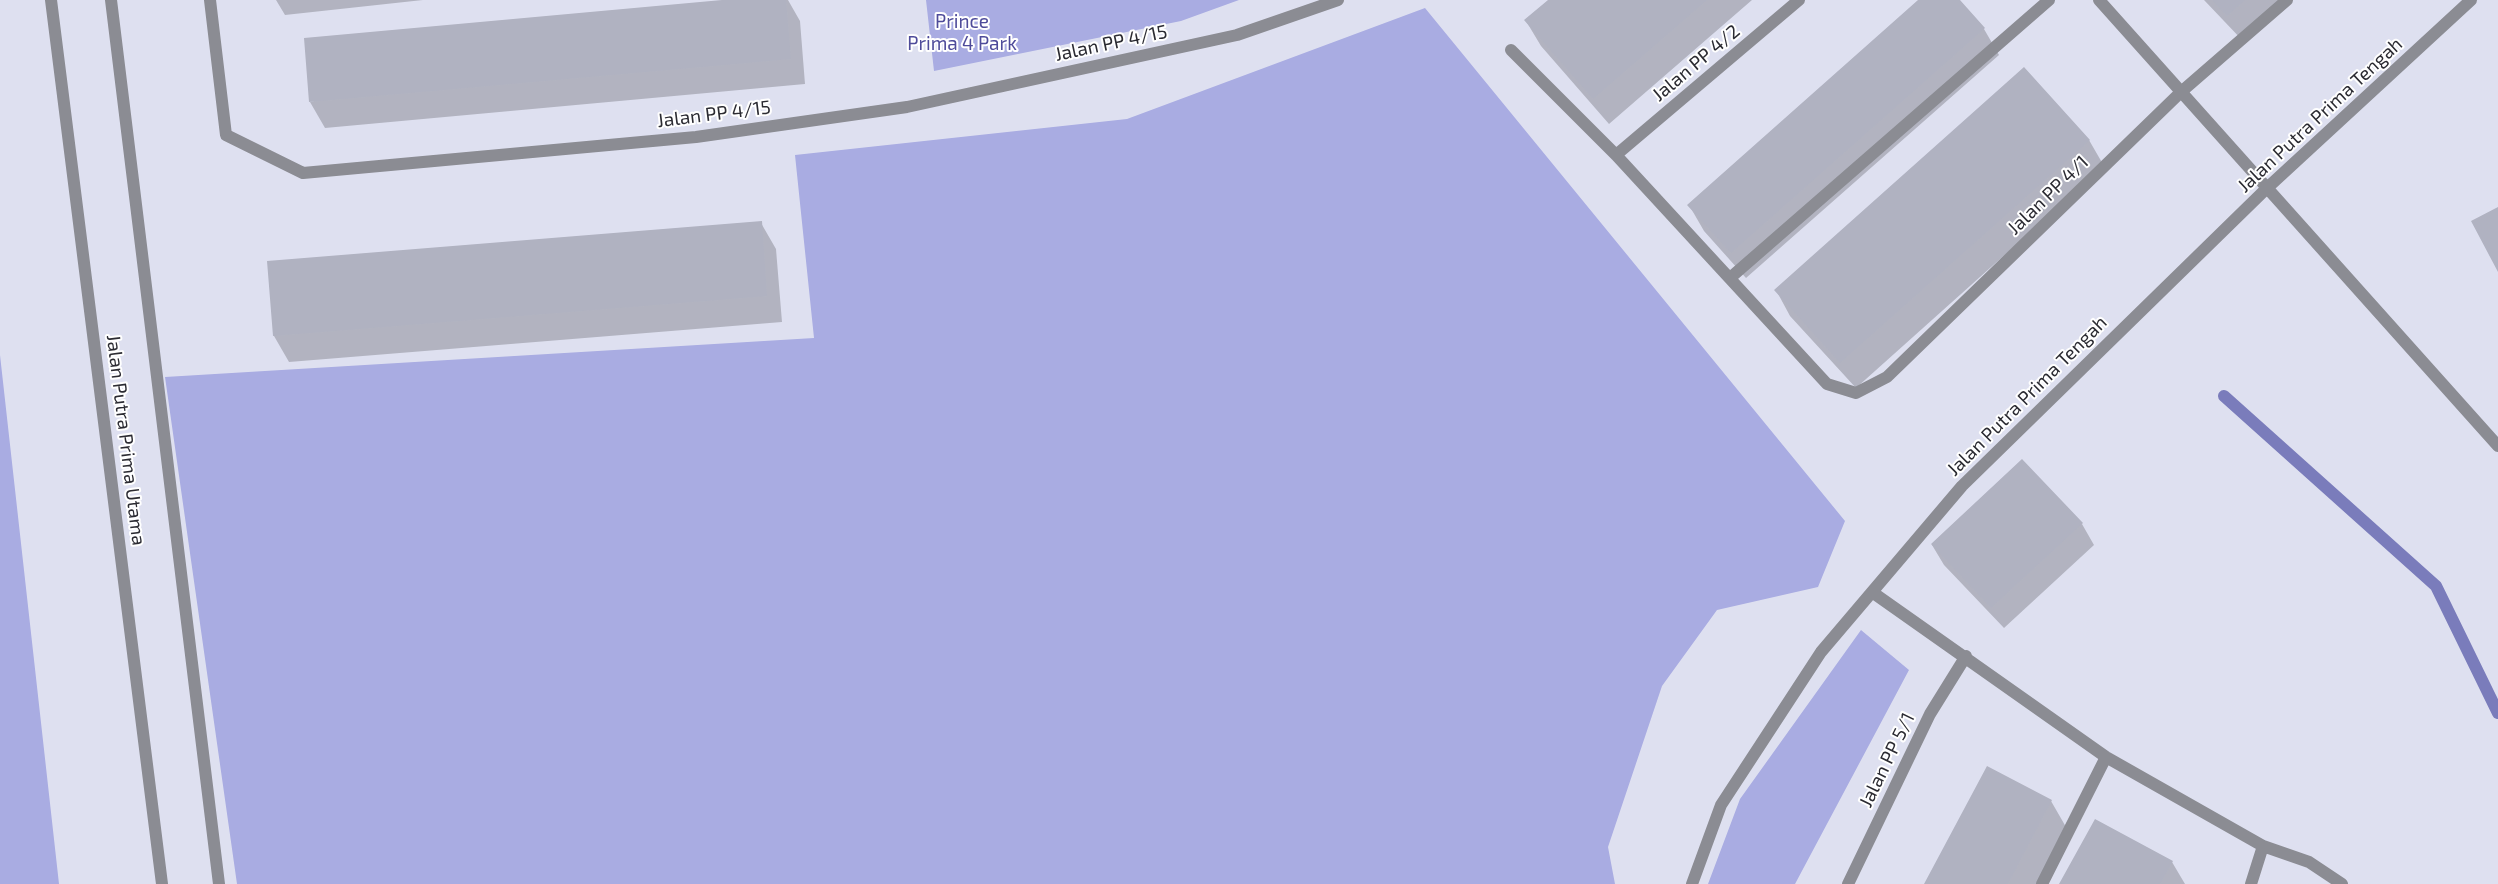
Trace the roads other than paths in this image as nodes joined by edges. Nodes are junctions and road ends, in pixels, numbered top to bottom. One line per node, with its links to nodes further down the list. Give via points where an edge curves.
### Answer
1 (51, 0): 20 (street, Jalan Putra Prima Utama)
2 (111, 0): 21 (street, Jalan Putra Prima Utama)
3 (210, 0): 4 (street, Jalan PP 4/15, via 226,135 303,173 696,137 907,107 1236,35)
4 (1338, 0)
5 (1799, 0): 12 (street, Jalan PP 4/2)
6 (2049, 0): 14 (street)
7 (2099, 0): 11 (street)
8 (2287, 0): 11 (street, Jalan PP 4/1)
9 (2471, 0): 13 (street, Jalan Putra Prima Tengah)
10 (1511, 50): 12 (street)
11 (2181, 92): 13 (street); 14 (street, Jalan PP 4/1, via 1887,377 1856,392 1827,384)
12 (1616, 155): 14 (street)
13 (2266, 189): 15 (street); 16 (street, Jalan Putra Prima Tengah, via 1962,486)
14 (1730, 278)
15 (2498, 446)
16 (1872, 592): 17 (street); 22 (street, Jalan Putra Prima Tengah, via 1821,652 1721,805)
17 (1966, 656): 18 (street); 23 (street, Jalan PP 5/1, via 1930,714)
18 (2106, 757): 19 (street); 24 (street)
19 (2263, 846): 25 (street); 26 (street, via 2309,862)
20 (162, 884)
21 (219, 884)
22 (1692, 884)
23 (1848, 884)
24 (2042, 884)
25 (2251, 884)
26 (2342, 884)

